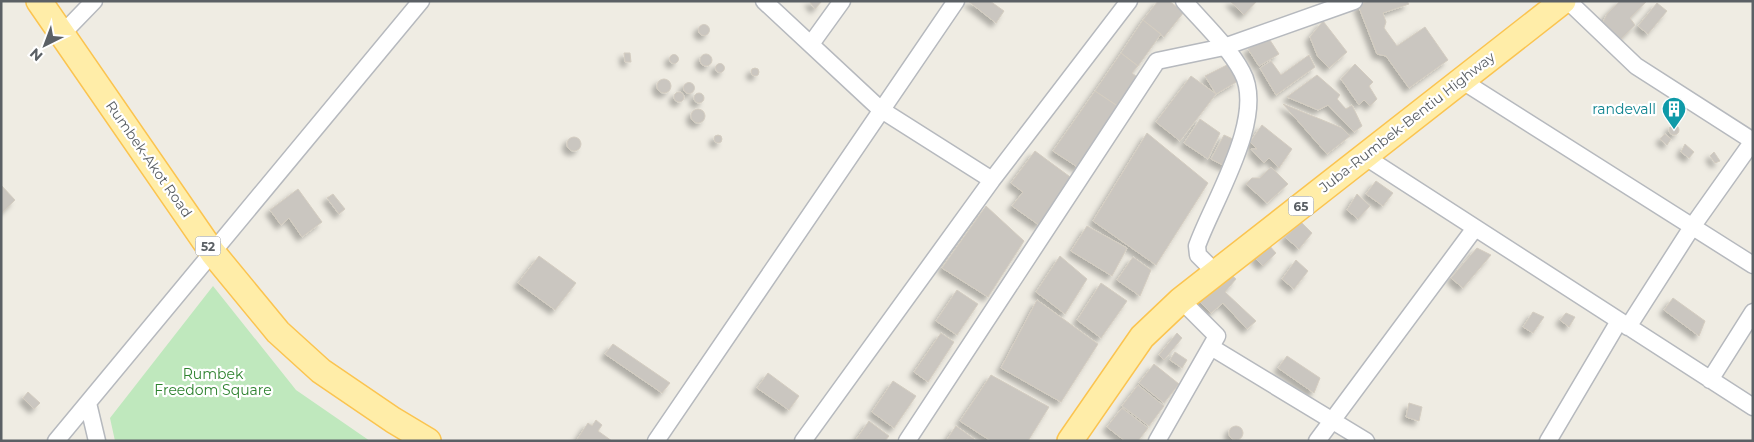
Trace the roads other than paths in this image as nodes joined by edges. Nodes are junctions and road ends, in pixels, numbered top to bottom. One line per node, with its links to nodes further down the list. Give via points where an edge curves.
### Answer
1 (39, 1): 12 (main road, Rumbek-Akot Road / 52)
2 (94, 1): 12 (street)
3 (421, 1): 22 (street)
4 (764, 1): 13 (street)
5 (842, 1): 13 (street)
6 (956, 1): 16 (street)
7 (1129, 1): 19 (street)
8 (1184, 1): 14 (street)
9 (1354, 1): 14 (street)
10 (1563, 1): 15 (main road, Juba-Rumbek-Bentiu Highway / 65)
11 (1568, 1): 17 (street, via 1636,66)
12 (62, 34): 22 (main road, Rumbek-Akot Road / 52)
13 (811, 44): 16 (street)
14 (1224, 46): 24 (street, via 1243,73 1248,94 1246,121 1233,167 1197,246 1198,255); 39 (street, via 1157,61)
15 (1461, 80): 18 (main road, Juba-Rumbek-Bentiu Highway / 65); 20 (street)
16 (880, 109): 19 (street); 37 (street)
17 (1753, 141): 20 (street)
18 (1364, 156): 21 (street); 24 (main road, Juba-Rumbek-Bentiu Highway / 65)
19 (992, 180): 38 (street)
20 (1692, 227): 23 (street); 27 (street)
21 (1475, 228): 27 (street); 32 (street)
22 (213, 253): 30 (street); 36 (main road, Rumbek-Akot Road / 52, via 278,332 321,371)
23 (1753, 265)
24 (1216, 272): 25 (main road, Juba-Rumbek-Bentiu Highway / 65)
25 (1180, 300): 28 (street, via 1217,336); 40 (main road, Juba-Rumbek-Bentiu Highway / 65, via 1142,336)
26 (1753, 312): 29 (street)
27 (1624, 324): 29 (street); 43 (street)
28 (1211, 347): 32 (street); 33 (street)
29 (1710, 380): 31 (street)
30 (88, 403): 34 (street); 35 (street)
31 (1753, 407)
32 (1331, 420): 41 (street); 42 (street)
33 (1160, 440)
34 (56, 441)
35 (97, 441)
36 (428, 441)
37 (656, 441)
38 (803, 441)
39 (907, 441)
40 (1070, 441)
41 (1316, 441)
42 (1366, 441)
43 (1548, 441)

